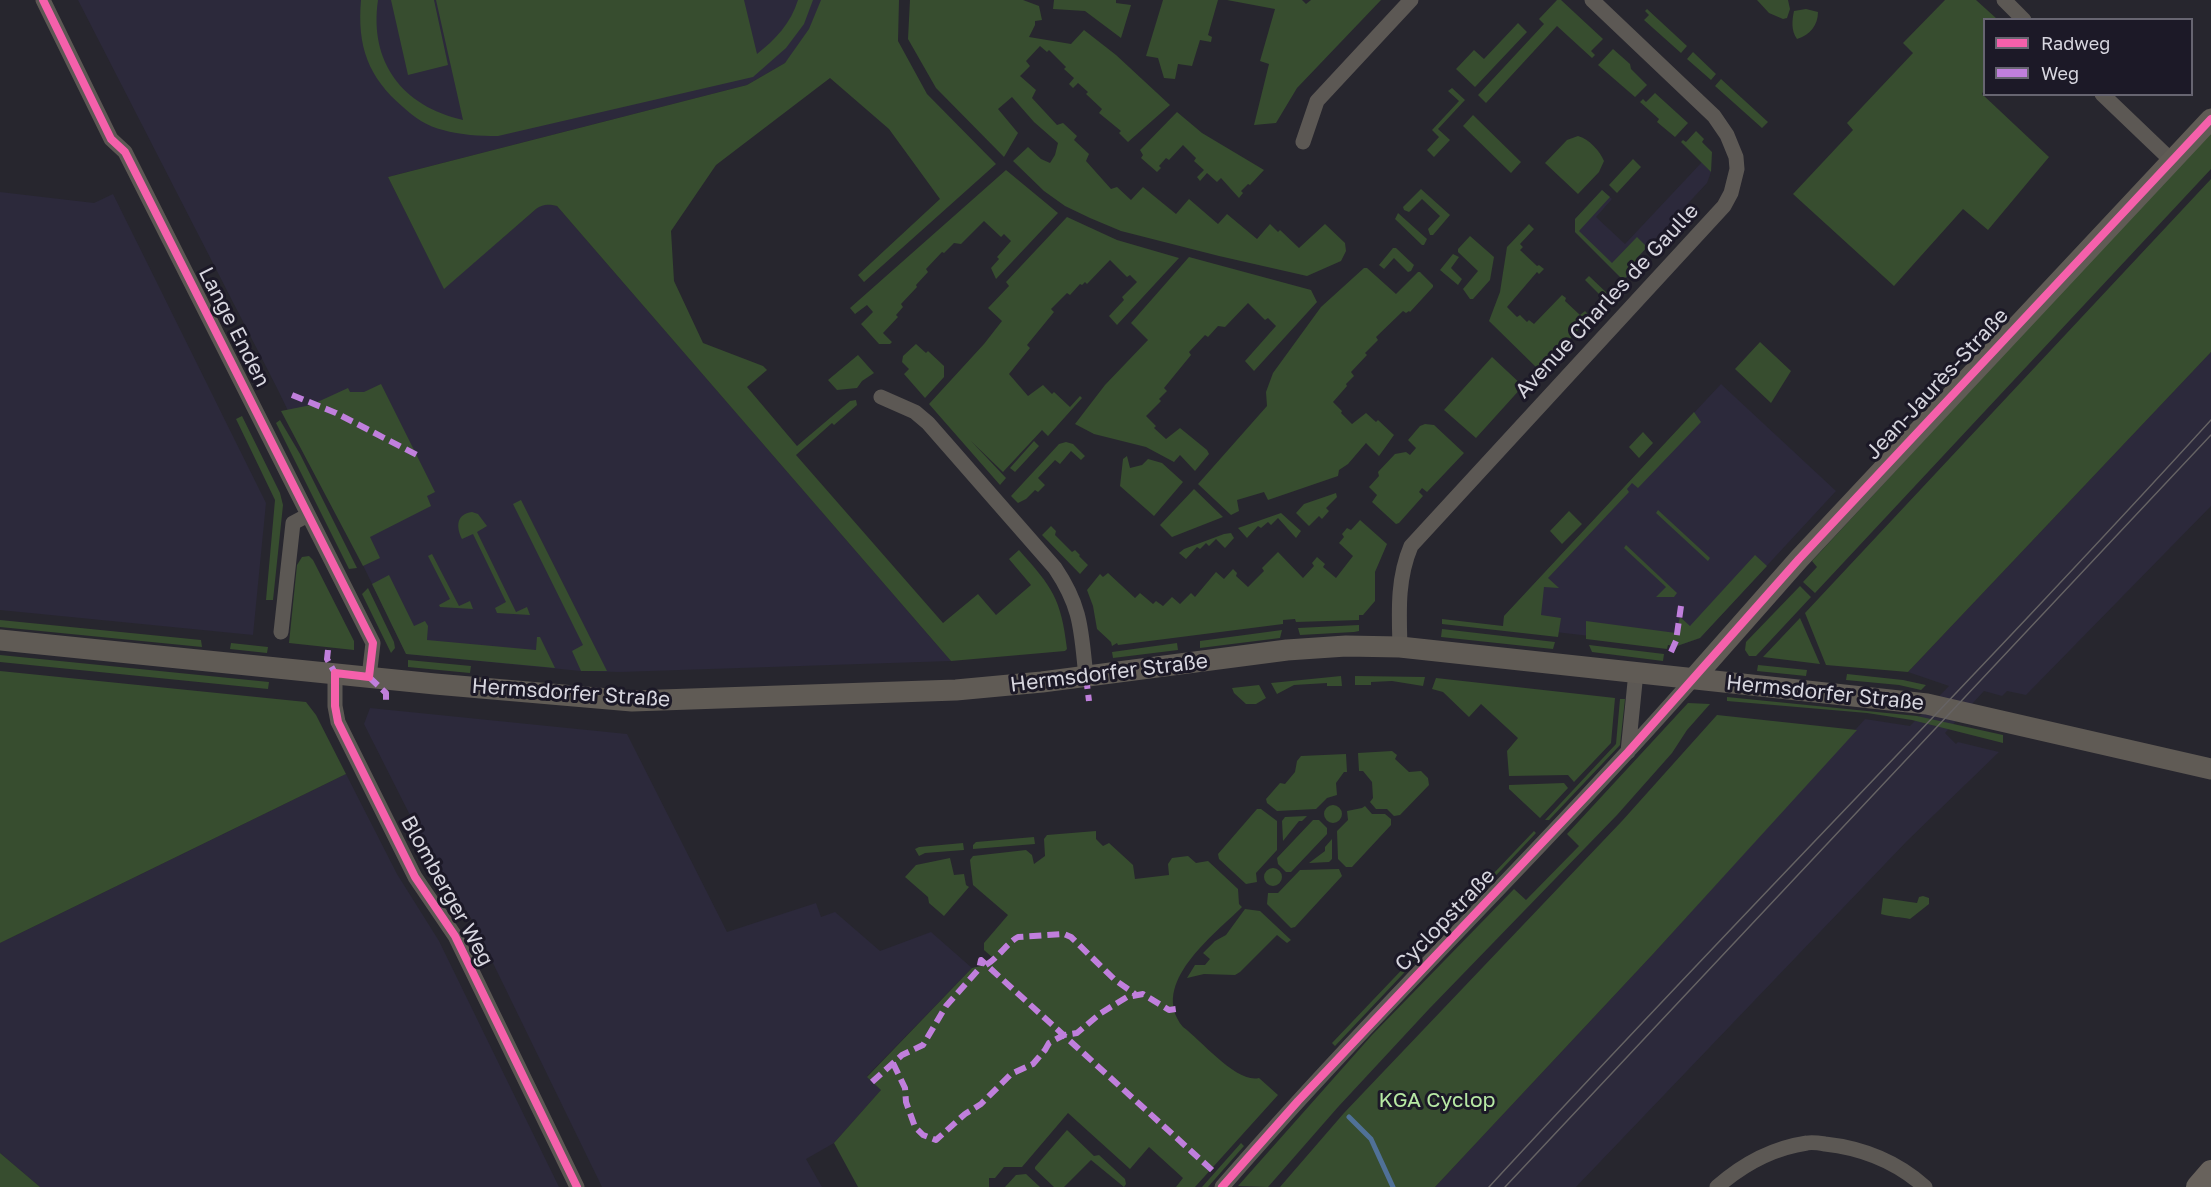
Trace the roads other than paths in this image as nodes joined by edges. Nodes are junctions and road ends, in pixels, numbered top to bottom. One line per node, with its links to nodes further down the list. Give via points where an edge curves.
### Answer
1 (43, 0): 11 (street, Lange Enden, via 111,139 125,152)
2 (1411, 0): 8 (street, via 1317,101)
3 (1592, 0): 14 (street, Avenue Charles de Gaulle, via 1714,116 1736,157 1735,181 1724,206 1411,546 1403,564 1400,587)
4 (2004, 0): 5 (street)
5 (2022, 18)
6 (2104, 96): 9 (street)
7 (2211, 118): 9 (main road, Jean-Jaurès-Straße)
8 (1303, 142)
9 (2172, 161): 19 (main road, Jean-Jaurès-Straße, via 1798,559)
10 (881, 397): 18 (street, via 915,412 928,423 1055,568 1076,604)
11 (308, 515): 12 (street, via 293,523); 17 (street, Lange Enden, via 373,644)
12 (281, 632)
13 (0, 640): 16 (main road, Hermsdorfer Straße)
14 (1400, 647): 15 (main road, Hermsdorfer Straße); 18 (main road, Hermsdorfer Straße, via 1287,650)
15 (1636, 672): 19 (main road, Hermsdorfer Straße); 20 (street)
16 (335, 673): 17 (main road, Hermsdorfer Straße); 23 (street, Blomberger Weg, via 338,722 415,877 455,936)
17 (369, 677): 18 (main road, Hermsdorfer Straße, via 632,701 956,690)
18 (1086, 677)
19 (1694, 678): 20 (street, Cyclopstraße); 21 (main road, Hermsdorfer Straße, via 1927,704)
20 (1628, 752): 24 (street, Cyclopstraße, via 1298,1101)
21 (2211, 769)
22 (2211, 1172): 27 (main road)
23 (578, 1187)
24 (1222, 1187)
25 (1717, 1187): 26 (street, via 1747,1164 1774,1151 1808,1142 1872,1154)
26 (1925, 1187)
27 (2198, 1187)

